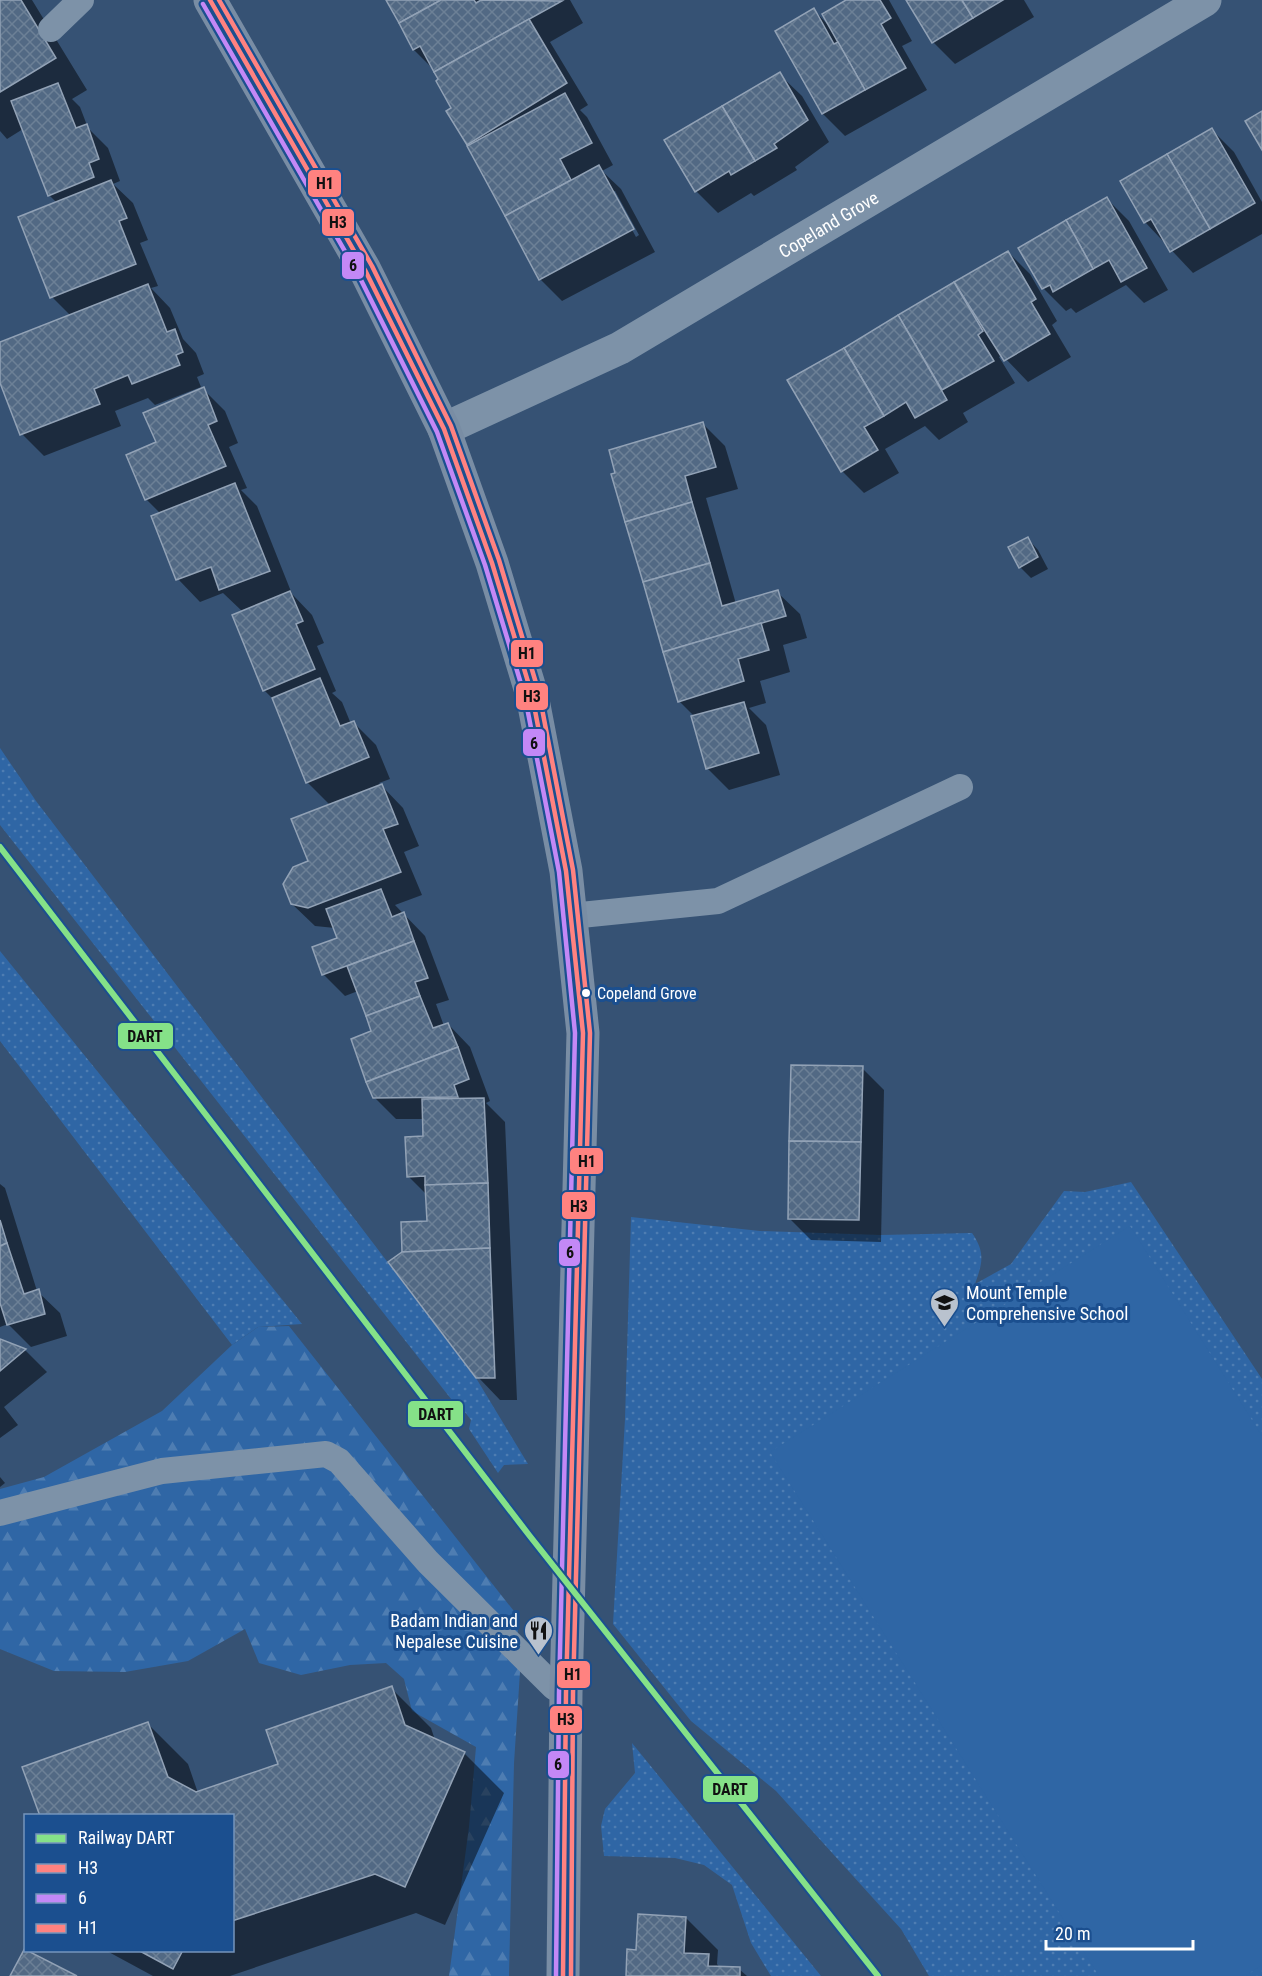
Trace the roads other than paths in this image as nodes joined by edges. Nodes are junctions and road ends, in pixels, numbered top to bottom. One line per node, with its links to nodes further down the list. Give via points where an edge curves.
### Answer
1 (81, 0): 4 (lane)
2 (210, 0): 5 (main road, via 365,270)
3 (1205, 0): 5 (street, Copeland Grove, via 620,348)
4 (51, 29)
5 (444, 429): 7 (main road, via 492,563 532,695)
6 (960, 787): 7 (lane, via 718,901)
7 (571, 916): 9 (main road, via 583,1033)
8 (0, 1513): 9 (lane, via 162,1471 326,1454 339,1461 436,1570 554,1687)
9 (566, 1693): 10 (main road)
10 (563, 1976)

